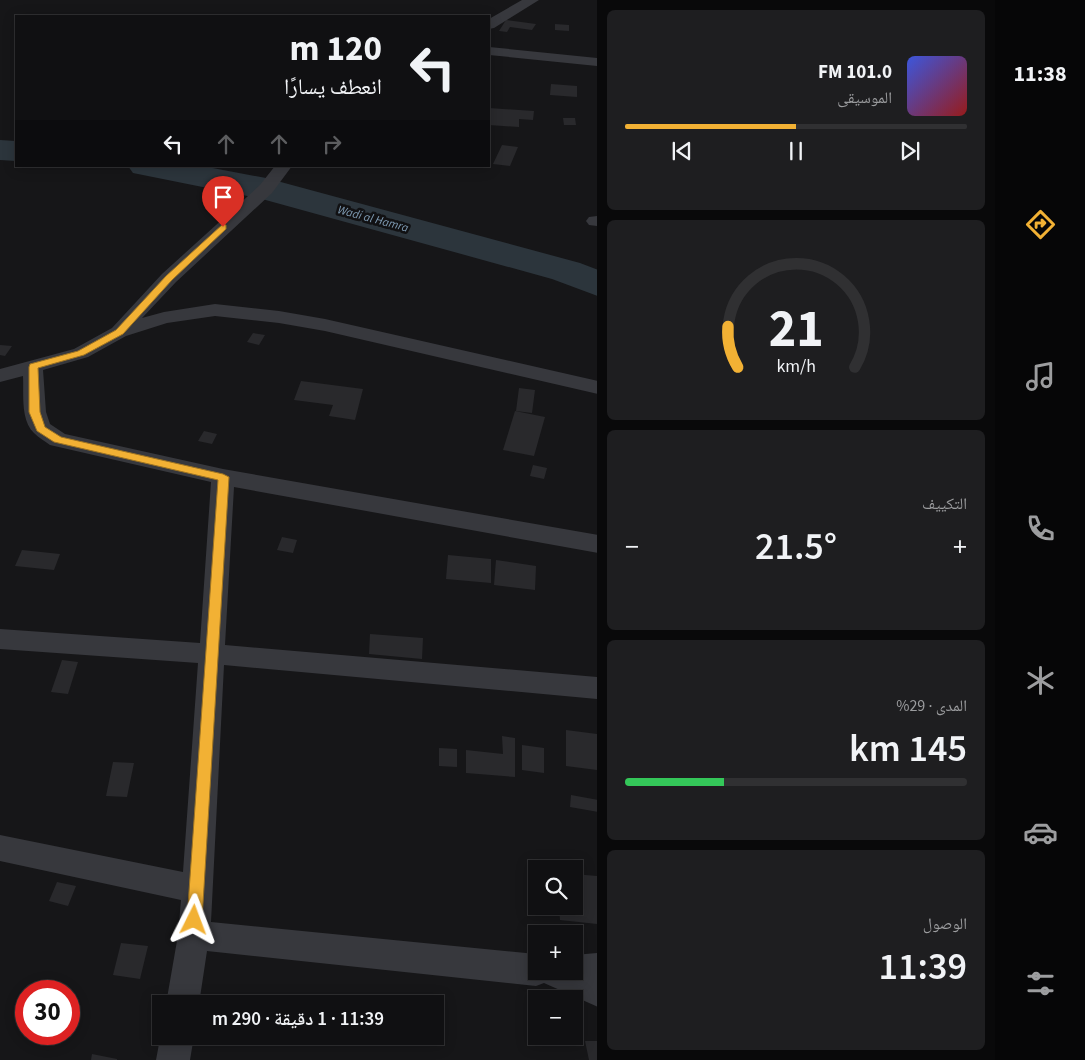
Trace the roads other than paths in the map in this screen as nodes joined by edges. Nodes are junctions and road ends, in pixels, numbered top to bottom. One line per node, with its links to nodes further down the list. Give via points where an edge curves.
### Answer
1 (532, 0): 2 (street)
2 (490, 24)
3 (490, 51): 4 (street)
4 (597, 62)
5 (283, 167): 6 (street, via 266,190 169,278)
6 (120, 332): 7 (street, via 81,353); 9 (street, via 164,318 215,310 279,317)
7 (34, 367): 8 (street); 10 (street, via 35,412 41,428 58,440)
8 (0, 376)
9 (597, 388)
10 (223, 477): 11 (street); 13 (street)
11 (597, 544)
12 (0, 640): 13 (street)
13 (213, 654): 14 (street); 16 (street)
14 (597, 688)
15 (0, 848): 16 (street)
16 (196, 889): 17 (street)
17 (194, 935): 18 (street); 23 (street)
18 (528, 969)
19 (597, 969): 20 (street)
20 (583, 970)
21 (575, 980): 22 (street)
22 (597, 990)
23 (184, 995)
24 (176, 1045): 25 (street)
25 (173, 1060)

